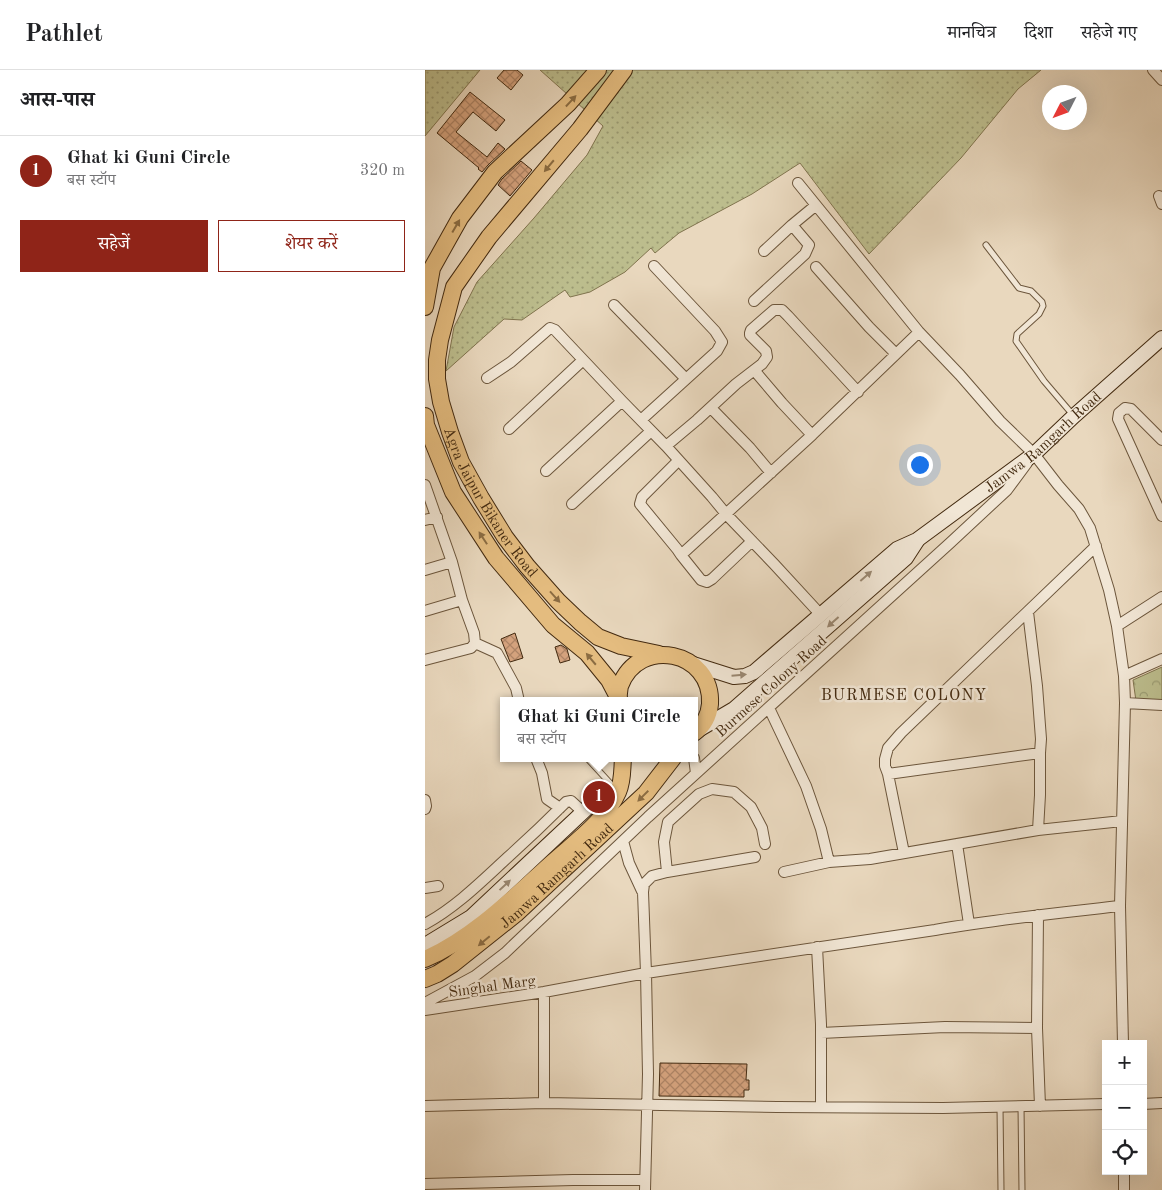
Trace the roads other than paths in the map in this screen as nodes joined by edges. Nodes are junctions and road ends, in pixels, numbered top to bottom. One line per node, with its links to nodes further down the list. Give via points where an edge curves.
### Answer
1 (598, 70): 14 (highway, one-way to 1, via 432,268 460,218 495,172 568,104)
2 (624, 70): 57 (highway, Agra Jaipur Bikaner Road, one-way to 57, via 574,136 489,237 454,286 440,340 437,379 441,402 461,462 505,537 527,566 558,601 598,637)
3 (1153, 70): 4 (street)
4 (1162, 80)
5 (798, 184): 6 (street)
6 (815, 206): 7 (street); 15 (street)
7 (792, 225): 9 (street); 12 (street, via 809,245 805,254)
8 (986, 245): 26 (lane, via 1019,288 1031,291 1042,302 1039,314 1017,334 1016,342)
9 (764, 251)
10 (654, 266): 21 (street, via 722,342 717,351)
11 (816, 267): 17 (street)
12 (755, 301)
13 (614, 305): 21 (street)
14 (425, 307)
15 (919, 332): 17 (street); 33 (street)
16 (1161, 339): 26 (main road, Jamwa Ramgarh Road)
17 (896, 354): 22 (street)
18 (583, 360): 20 (street, via 550,328); 23 (street); 28 (street)
19 (754, 370): 22 (street, via 767,356 751,335 751,330 774,310 781,310); 24 (street); 30 (street)
20 (487, 378)
21 (686, 379): 27 (street)
22 (857, 392): 30 (street)
23 (622, 401): 27 (street); 35 (street)
24 (711, 408): 32 (street); 36 (street)
25 (425, 416): 63 (highway, Agra Jaipur Bikaner Road, one-way to 25, via 609,680 587,653 553,625 496,558 453,492)
26 (1074, 416): 33 (main road, Jamwa Ramgarh Road)
27 (641, 420): 29 (street)
28 (509, 429)
29 (651, 431): 32 (street); 39 (street)
30 (813, 434): 36 (street)
31 (1161, 438): 38 (street, via 1131,409 1125,408 1119,413 1118,419)
32 (666, 446): 34 (street)
33 (1034, 454): 44 (main road, Jamwa Ramgarh Road); 46 (street, via 1079,509); 67 (street, Burmese Colony Road, via 1007,490)
34 (678, 460): 40 (street); 47 (street, via 642,497 640,504)
35 (546, 471)
36 (771, 473): 40 (street)
37 (425, 485): 42 (street)
38 (1158, 497): 41 (street)
39 (572, 504)
40 (726, 514): 45 (street); 47 (street)
41 (1162, 516)
42 (437, 518): 43 (street); 48 (street)
43 (425, 520)
44 (917, 540): 54 (main road, Jamwa Ramgarh Road, one-way to 44, via 897,549); 68 (main road, Jamwa Ramgarh Road, one-way to 68, via 906,558 735,709)
45 (752, 541): 47 (street, via 707,582 701,580); 54 (street)
46 (1096, 546): 53 (street); 55 (street)
47 (681, 555)
48 (452, 562): 49 (street); 51 (street)
49 (425, 570)
50 (1162, 597): 55 (street)
51 (462, 600): 52 (street); 56 (street)
52 (425, 611)
53 (1028, 612): 70 (street, via 1037,686); 77 (street, via 888,748 885,766)
54 (821, 615): 60 (main road, Jamwa Ramgarh Road, one-way to 54, via 734,677 745,676 755,672)
55 (1117, 626): 61 (street)
56 (475, 644): 59 (street, via 471,648); 62 (street, via 497,653)
57 (659, 654): 60 (highway, Agra Jaipur Bikaner Road, via 677,656); 64 (highway, via 642,659 628,671)
58 (1162, 659): 61 (street)
59 (425, 660)
60 (693, 664): 69 (highway, via 705,679 711,694 709,714)
61 (1124, 676): 65 (street)
62 (518, 697)
63 (618, 697)
64 (619, 697)
65 (1125, 703): 66 (street); 83 (street)
66 (1162, 705)
67 (769, 708): 76 (street, Burmese Colony Road); 90 (street, via 806,786)
68 (698, 730)
69 (698, 730)
70 (1040, 753): 77 (street); 84 (street)
71 (538, 762): 80 (street, via 547,799)
72 (591, 762): 78 (lane)
73 (623, 762): 78 (highway)
74 (670, 762): 104 (highway, Jamwa Ramgarh Road, one-way to 104, via 646,794 517,912 469,953)
75 (695, 762): 76 (street)
76 (696, 773): 85 (street, Burmese Colony Road)
77 (888, 774): 88 (street)
78 (618, 793): 82 (main road, via 599,797); 102 (highway, via 585,834 489,918)
79 (425, 800): 81 (street)
80 (560, 808): 82 (street, via 571,801); 98 (street, via 459,902)
81 (425, 809)
82 (583, 812): 100 (main road, one-way to 82, via 471,917)
83 (1122, 821): 84 (street); 96 (street)
84 (1038, 830): 87 (street)
85 (623, 841): 95 (street); 106 (street, Burmese Colony Road, via 505,953 475,976)
86 (765, 844): 91 (street, via 762,828 751,807 734,792 712,789 699,794 668,822 664,842)
87 (957, 844): 88 (street); 99 (street)
88 (904, 852): 90 (street)
89 (755, 857): 91 (street)
90 (829, 862): 92 (street)
91 (667, 872): 95 (street, via 652,876 644,884)
92 (784, 872)
93 (439, 886): 94 (street)
94 (425, 888)
95 (643, 892): 103 (street)
96 (1120, 906): 97 (street); 110 (street)
97 (1038, 915): 99 (street); 108 (street)
98 (425, 924)
99 (969, 924): 101 (street)
100 (425, 945)
101 (817, 947): 103 (street); 109 (street)
102 (425, 959)
103 (646, 973): 105 (street); 115 (street)
104 (425, 979)
105 (544, 992): 107 (street, Singhal Marg); 111 (street, Singhal Marg)
106 (425, 1003)
107 (425, 1010)
108 (1037, 1028): 109 (street, via 945,1027); 119 (street)
109 (821, 1033): 120 (street)
110 (1123, 1040)
111 (544, 1103): 115 (street); 116 (street)
112 (1162, 1103): 114 (street)
113 (1102, 1104): 119 (street)
114 (1147, 1104)
115 (647, 1105): 120 (street); 124 (street)
116 (425, 1106)
117 (1000, 1106): 118 (street); 120 (street); 125 (lane)
118 (1021, 1106): 119 (street); 126 (lane)
119 (1040, 1106)
120 (821, 1107)
121 (1124, 1175): 127 (street)
122 (425, 1184): 123 (street)
123 (573, 1185): 124 (street)
124 (645, 1185)
125 (1001, 1190)
126 (1022, 1190)
127 (1124, 1190)

